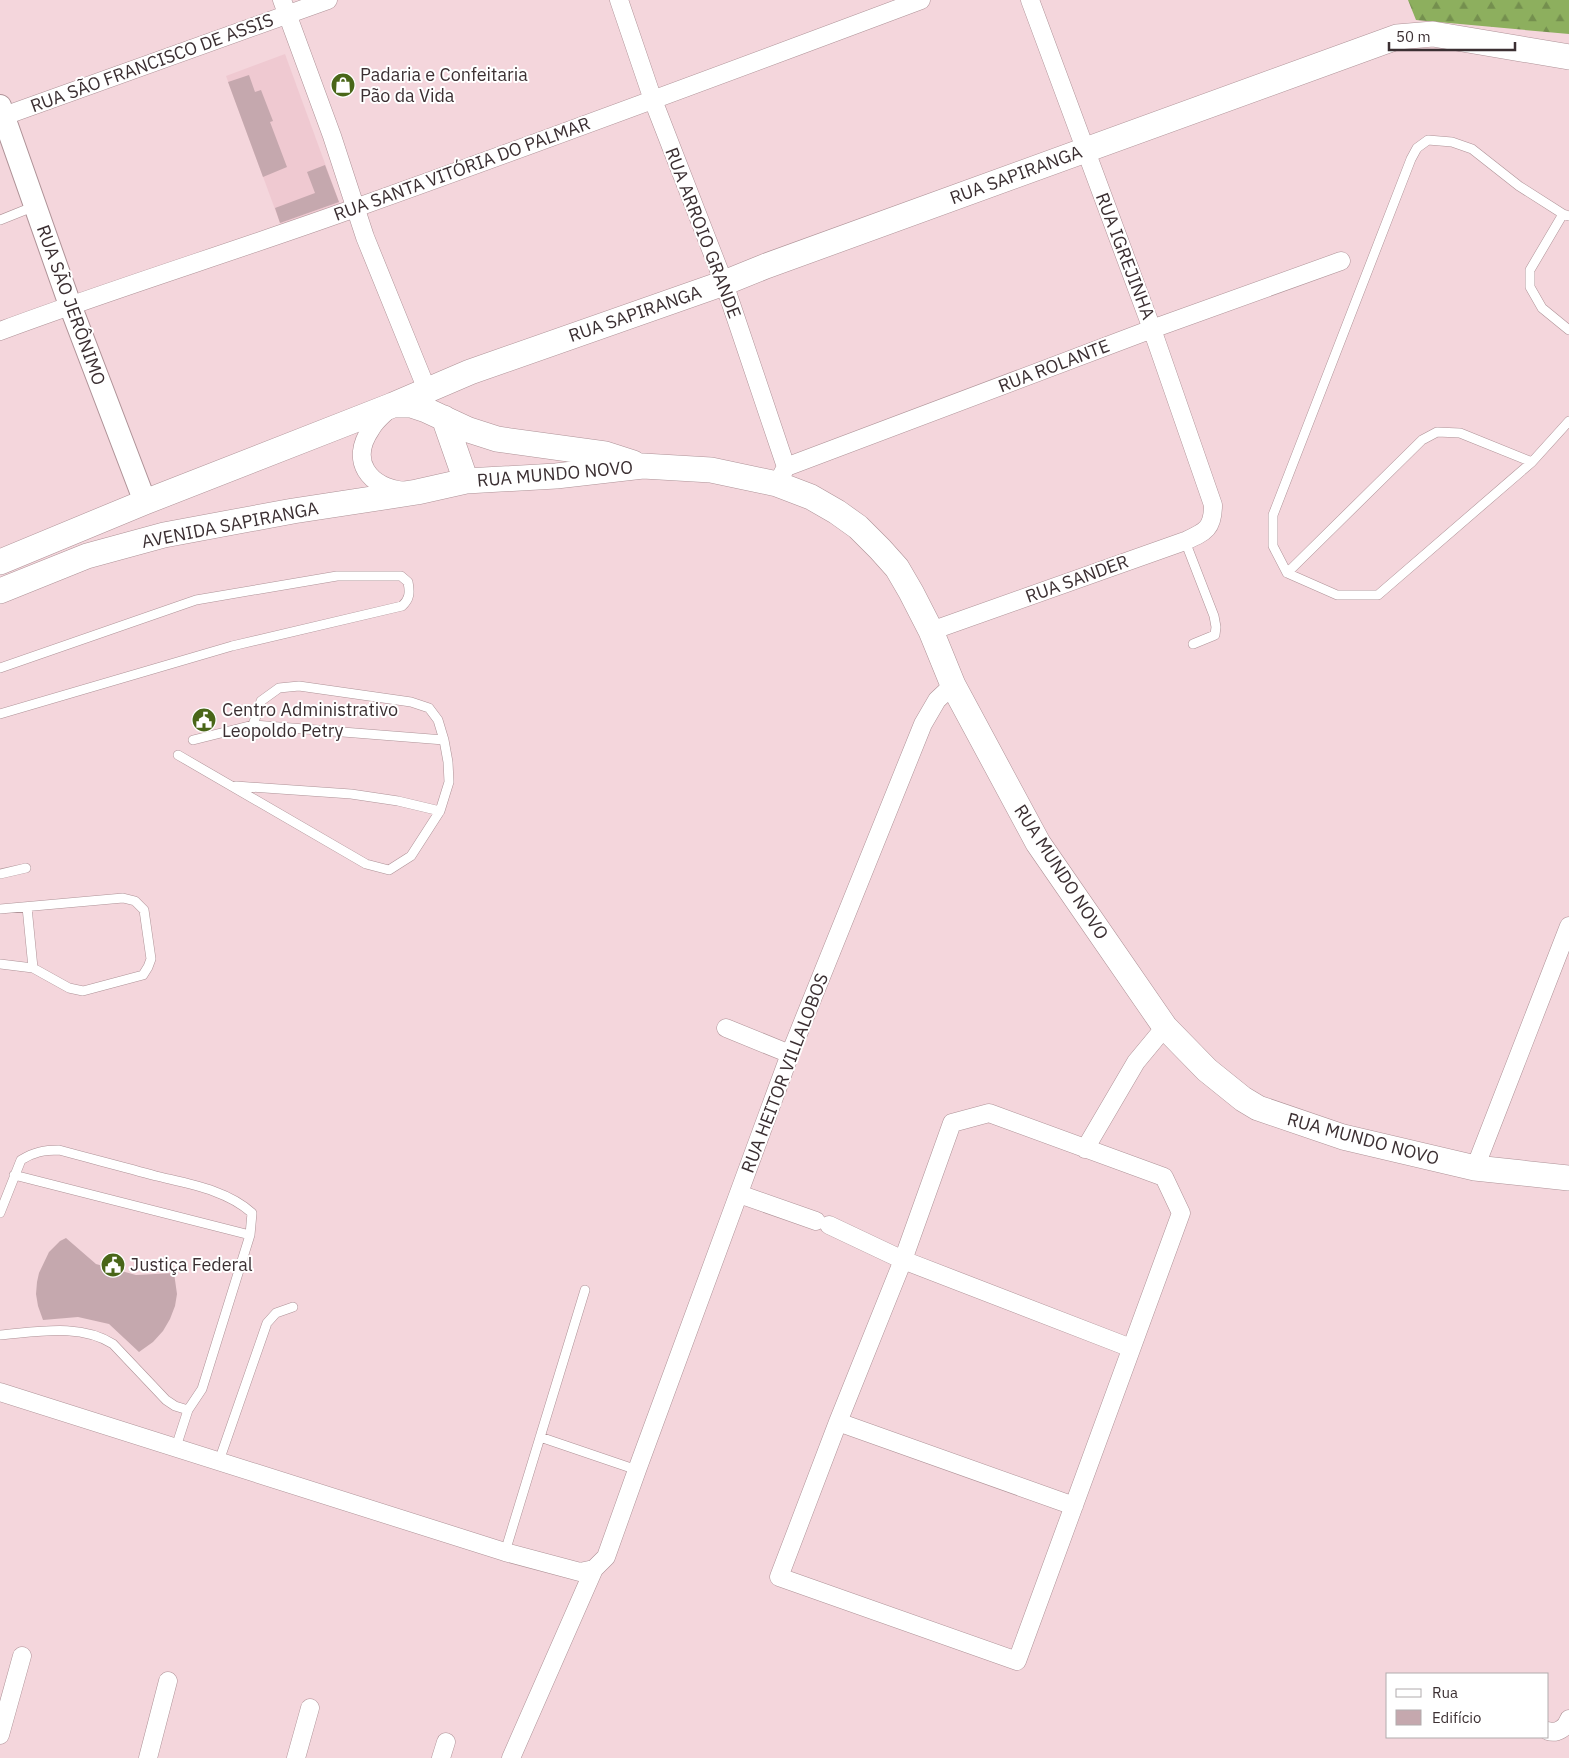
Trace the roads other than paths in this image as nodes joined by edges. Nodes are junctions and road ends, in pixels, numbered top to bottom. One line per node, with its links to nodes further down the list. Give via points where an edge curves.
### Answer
1 (328, 0): 5 (street, RUA SÃO FRANCISCO DE ASSIS)
2 (619, 0): 7 (street, RUA ARROIO GRANDE)
3 (921, 0): 7 (street, RUA SANTA VITÓRIA DO PALMAR)
4 (1030, 0): 9 (street, RUA IGREJINHA)
5 (285, 7): 8 (street, RUA SÃO FRANCISCO DE ASSIS); 11 (street)
6 (1569, 57): 9 (main road, RUA SAPIRANGA, via 1433,34 1397,37)
7 (653, 100): 11 (street, RUA SANTA VITÓRIA DO PALMAR); 15 (street, RUA ARROIO GRANDE)
8 (1, 113): 10 (street, RUA SÃO JERÔNIMO)
9 (1085, 150): 15 (main road, RUA SAPIRANGA); 17 (street, RUA IGREJINHA)
10 (35, 206): 13 (lane); 16 (street, RUA SÃO JERÔNIMO)
11 (356, 208): 16 (street, RUA SANTA VITÓRIA DO PALMAR); 21 (street)
12 (1566, 215): 18 (lane, via 1530,270 1530,287 1542,308); 34 (lane, via 1519,186 1472,150 1452,142 1428,140 1417,148 1273,514 1273,546)
13 (0, 220)
14 (1341, 261): 17 (street, RUA ROLANTE)
15 (724, 283): 20 (main road, RUA SAPIRANGA); 27 (street, RUA ARROIO GRANDE)
16 (70, 305): 19 (street, RUA SANTA VITÓRIA DO PALMAR); 30 (street, RUA SÃO JERÔNIMO)
17 (1152, 329): 27 (street, RUA ROLANTE); 31 (street, RUA IGREJINHA, via 1213,505)
18 (1569, 330)
19 (0, 331)
20 (470, 372): 21 (main road, RUA SAPIRANGA); 23 (main road, via 453,392)
21 (427, 390): 22 (main road, RUA SAPIRANGA)
22 (393, 404): 23 (main road, via 411,405); 29 (street, via 370,429 364,443 363,466 374,481 389,488); 30 (main road, AVENIDA SAPIRANGA)
23 (444, 418): 26 (main road, RUA MUNDO NOVO, via 498,439 606,454); 28 (main road)
24 (1569, 422): 25 (lane)
25 (1532, 462): 34 (lane, via 1378,596 1337,595); 34 (lane, via 1460,433 1438,432 1422,440)
26 (643, 466): 27 (main road, RUA MUNDO NOVO); 28 (main road, RUA MUNDO NOVO, via 556,476)
27 (782, 475): 36 (main road, RUA MUNDO NOVO, via 869,538 897,568)
28 (466, 480): 29 (main road, AVENIDA SAPIRANGA)
29 (417, 492): 35 (main road, AVENIDA SAPIRANGA, via 164,535 87,556)
30 (146, 502): 33 (main road, AVENIDA SAPIRANGA)
31 (1213, 514): 32 (street, RUA SANDER, via 1211,525 1205,532)
32 (1185, 541): 36 (street, RUA SANDER); 37 (lane, via 1216,627 1214,635)
33 (0, 562)
34 (1287, 573)
35 (0, 591)
36 (931, 631): 39 (main road, RUA MUNDO NOVO)
37 (1193, 644)
38 (0, 668): 40 (lane, via 196,600 337,576 401,576 408,582 409,596 402,606 232,646)
39 (953, 685): 54 (main road, RUA MUNDO NOVO, via 1038,843); 56 (street, RUA HEITOR VILLALOBOS, via 937,700 923,724)
40 (0, 714)
41 (253, 725): 42 (lane); 43 (lane); 43 (lane, via 261,701 279,688 299,686 411,702 429,708 438,720)
42 (193, 740)
43 (444, 740): 46 (lane, via 449,782)
44 (178, 755): 45 (lane)
45 (233, 786): 46 (lane, via 351,794); 46 (lane, via 366,864 389,870 411,856)
46 (440, 810)
47 (26, 868): 48 (lane)
48 (0, 874)
49 (27, 907): 50 (lane); 53 (lane); 53 (lane, via 123,898 135,901 144,910 151,959 143,974 83,991 69,988)
50 (0, 910)
51 (1569, 926): 58 (street)
52 (0, 964): 53 (lane)
53 (33, 968)
54 (1165, 1027): 57 (street, via 1136,1062); 58 (main road, RUA MUNDO NOVO, via 1207,1070 1258,1108 1343,1137)
55 (726, 1028): 56 (street)
56 (790, 1054): 61 (street, RUA HEITOR VILLALOBOS)
57 (1085, 1149): 64 (street, via 989,1114 952,1123); 68 (street, via 1164,1177 1181,1213)
58 (1475, 1168): 60 (main road, RUA MUNDO NOVO)
59 (14, 1174): 62 (lane); 63 (lane); 63 (lane, via 21,1160 28,1155 37,1151 59,1150 229,1197 252,1213)
60 (1569, 1178)
61 (739, 1194): 64 (street, via 823,1223); 75 (street, RUA HEITOR VILLALOBOS)
62 (0, 1213)
63 (250, 1235): 70 (lane, via 202,1389)
64 (903, 1260): 68 (street); 71 (street)
65 (585, 1290): 72 (lane)
66 (294, 1307): 74 (lane, via 276,1313 267,1323)
67 (0, 1335): 70 (lane, via 69,1330 103,1338 113,1344 166,1400)
68 (1131, 1348): 76 (street)
69 (0, 1392): 73 (street)
70 (188, 1410): 73 (lane)
71 (838, 1422): 76 (street); 76 (street, via 779,1577 1017,1661)
72 (540, 1437): 75 (lane); 77 (lane)
73 (176, 1446): 74 (street)
74 (219, 1461): 77 (street)
75 (637, 1470): 78 (street, RUA HEITOR VILLALOBOS, via 606,1557)
76 (1074, 1506)
77 (505, 1552): 78 (street, via 580,1572)
78 (594, 1569): 87 (street, RUA HEITOR VILLALOBOS)
79 (22, 1656): 84 (street)
80 (168, 1681): 85 (street)
81 (310, 1708): 86 (street)
82 (1569, 1719): 83 (street, via 1560,1730)
83 (1549, 1731)
84 (0, 1735)
85 (148, 1758)
86 (296, 1758)
87 (511, 1758)

